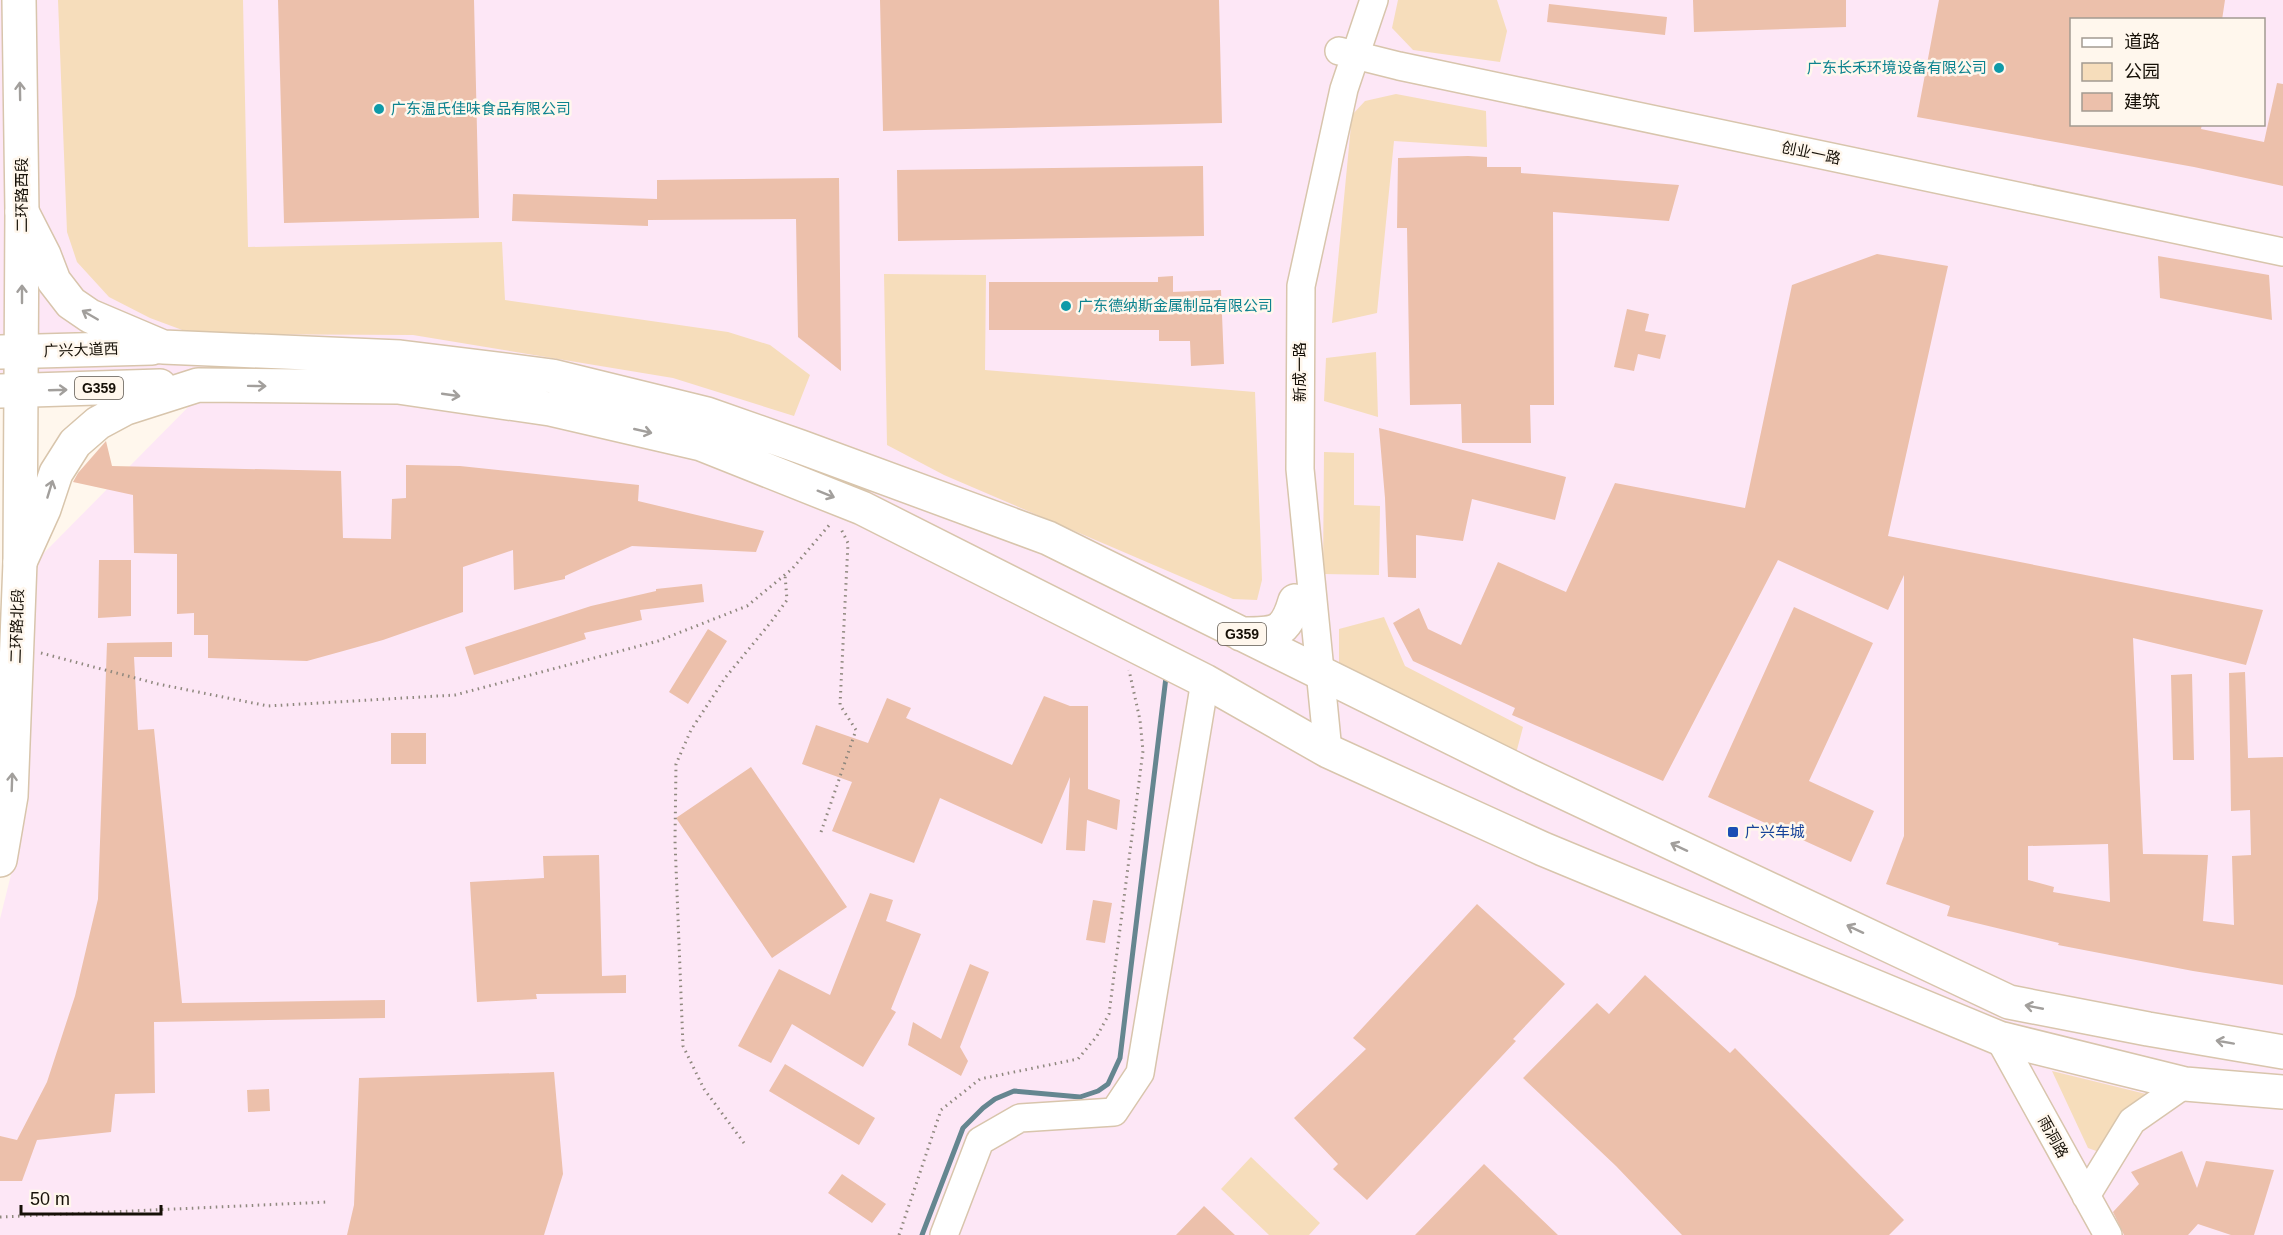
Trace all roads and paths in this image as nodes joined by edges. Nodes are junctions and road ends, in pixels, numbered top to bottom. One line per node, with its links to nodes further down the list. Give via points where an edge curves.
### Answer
1 (19, 0): 7 (main road, 二环路西段, one-way to 1)
2 (1357, 0): 4 (street, 新成一路)
3 (1374, 0): 4 (street, 新成一路); 5 (street, via 1380,42 1386,55)
4 (1347, 54): 5 (street, 创业一路); 6 (street, 新成一路); 17 (street, 新成一路, via 1328,85 1284,284 1283,469)
5 (1399, 66): 6 (street, via 1375,73 1360,83); 9 (street, 创业一路)
6 (1339, 113): 21 (street, 新成一路, via 1301,286 1300,469)
7 (10, 125): 8 (main road, 二环路西段)
8 (22, 212): 10 (main road, one-way to 8, via 90,316 71,303 54,281); 11 (main road, 二环路西段, one-way to 8)
9 (2283, 252)
10 (163, 347): 11 (main road, 广兴大道西 / G359); 18 (main road, G359, via 400,357 552,376 707,414 1048,538)
11 (11, 352): 13 (main road, 二环路西段)
12 (198, 385): 13 (main road, G359, one-way to 12); 14 (main road, G359, one-way to 14, via 398,387 550,410 700,444); 15 (main road, one-way to 12, via 56,473 75,443 98,423 126,408)
13 (10, 391): 15 (main road, 二环路北段)
14 (841, 510): 16 (path); 19 (main road, G359, via 862,508); 24 (path, via 848,543 840,705 856,730)
15 (20, 562): 20 (main road, 二环路北段)
16 (784, 575): 20 (path, via 747,606 658,641 455,695 268,706 158,684); 30 (path, via 787,600 725,678 691,730 676,764 683,1046 704,1089)
17 (1295, 601): 18 (main road, via 1289,621 1277,630); 21 (street, 新成一路)
18 (1241, 634): 21 (main road, G359)
19 (1123, 639): 22 (main road, G359); 34 (path, via 1143,751 1109,1014 1078,1059 980,1078 941,1110)
20 (16, 646): 25 (main road, 二环路北段, one-way to 20, via 11,796)
21 (1311, 668): 23 (street, 新成一路); 27 (main road, G359, one-way to 21, via 2009,1002 1525,774)
22 (1205, 681): 23 (main road, G359); 35 (street, via 1140,1073 1114,1112 1020,1118 980,1141)
23 (1319, 746): 26 (main road, G359, via 1543,849)
24 (821, 832)
25 (0, 860)
26 (1999, 1038): 28 (main road, G359); 31 (street, 雨洞路)
27 (2283, 1052)
28 (2185, 1084): 29 (main road, G359); 31 (street, via 2132,1121)
29 (2283, 1092)
30 (744, 1143)
31 (2086, 1196): 36 (street, 雨洞路)
32 (327, 1202): 33 (path)
33 (0, 1217)
34 (899, 1235)
35 (944, 1235)
36 (2108, 1235)

